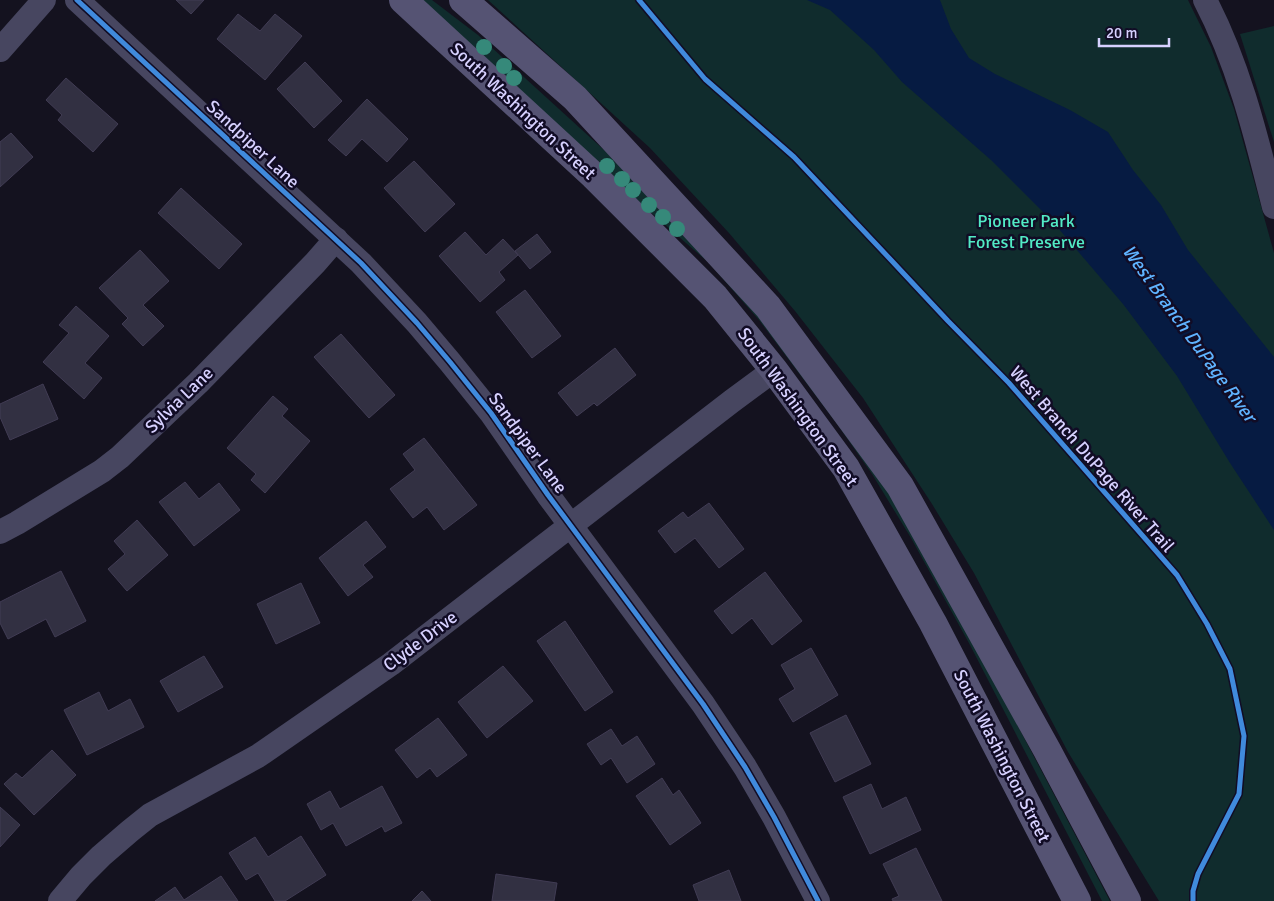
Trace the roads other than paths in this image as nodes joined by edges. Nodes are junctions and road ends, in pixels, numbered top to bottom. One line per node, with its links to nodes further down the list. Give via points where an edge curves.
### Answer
1 (44, 0): 6 (street)
2 (77, 0): 8 (street, Sandpiper Lane)
3 (403, 0): 9 (main road, South Washington Street, via 594,176 715,297)
4 (463, 0): 15 (main road, South Washington Street, via 575,98 768,307 900,486)
5 (1205, 0): 7 (street, via 1235,67)
6 (0, 50)
7 (1274, 207)
8 (336, 239): 10 (street, Sandpiper Lane, via 450,362 491,413); 11 (street, Sylvia Lane, via 198,383 120,457)
9 (774, 370): 10 (street, Clyde Drive); 14 (main road, South Washington Street, via 851,476 933,623)
10 (571, 525): 12 (street, Clyde Drive, via 391,664 258,756 150,815 81,876); 13 (street, Sandpiper Lane, via 703,704 745,768)
11 (0, 532)
12 (60, 901)
13 (818, 901)
14 (1077, 901)
15 (1127, 901)

